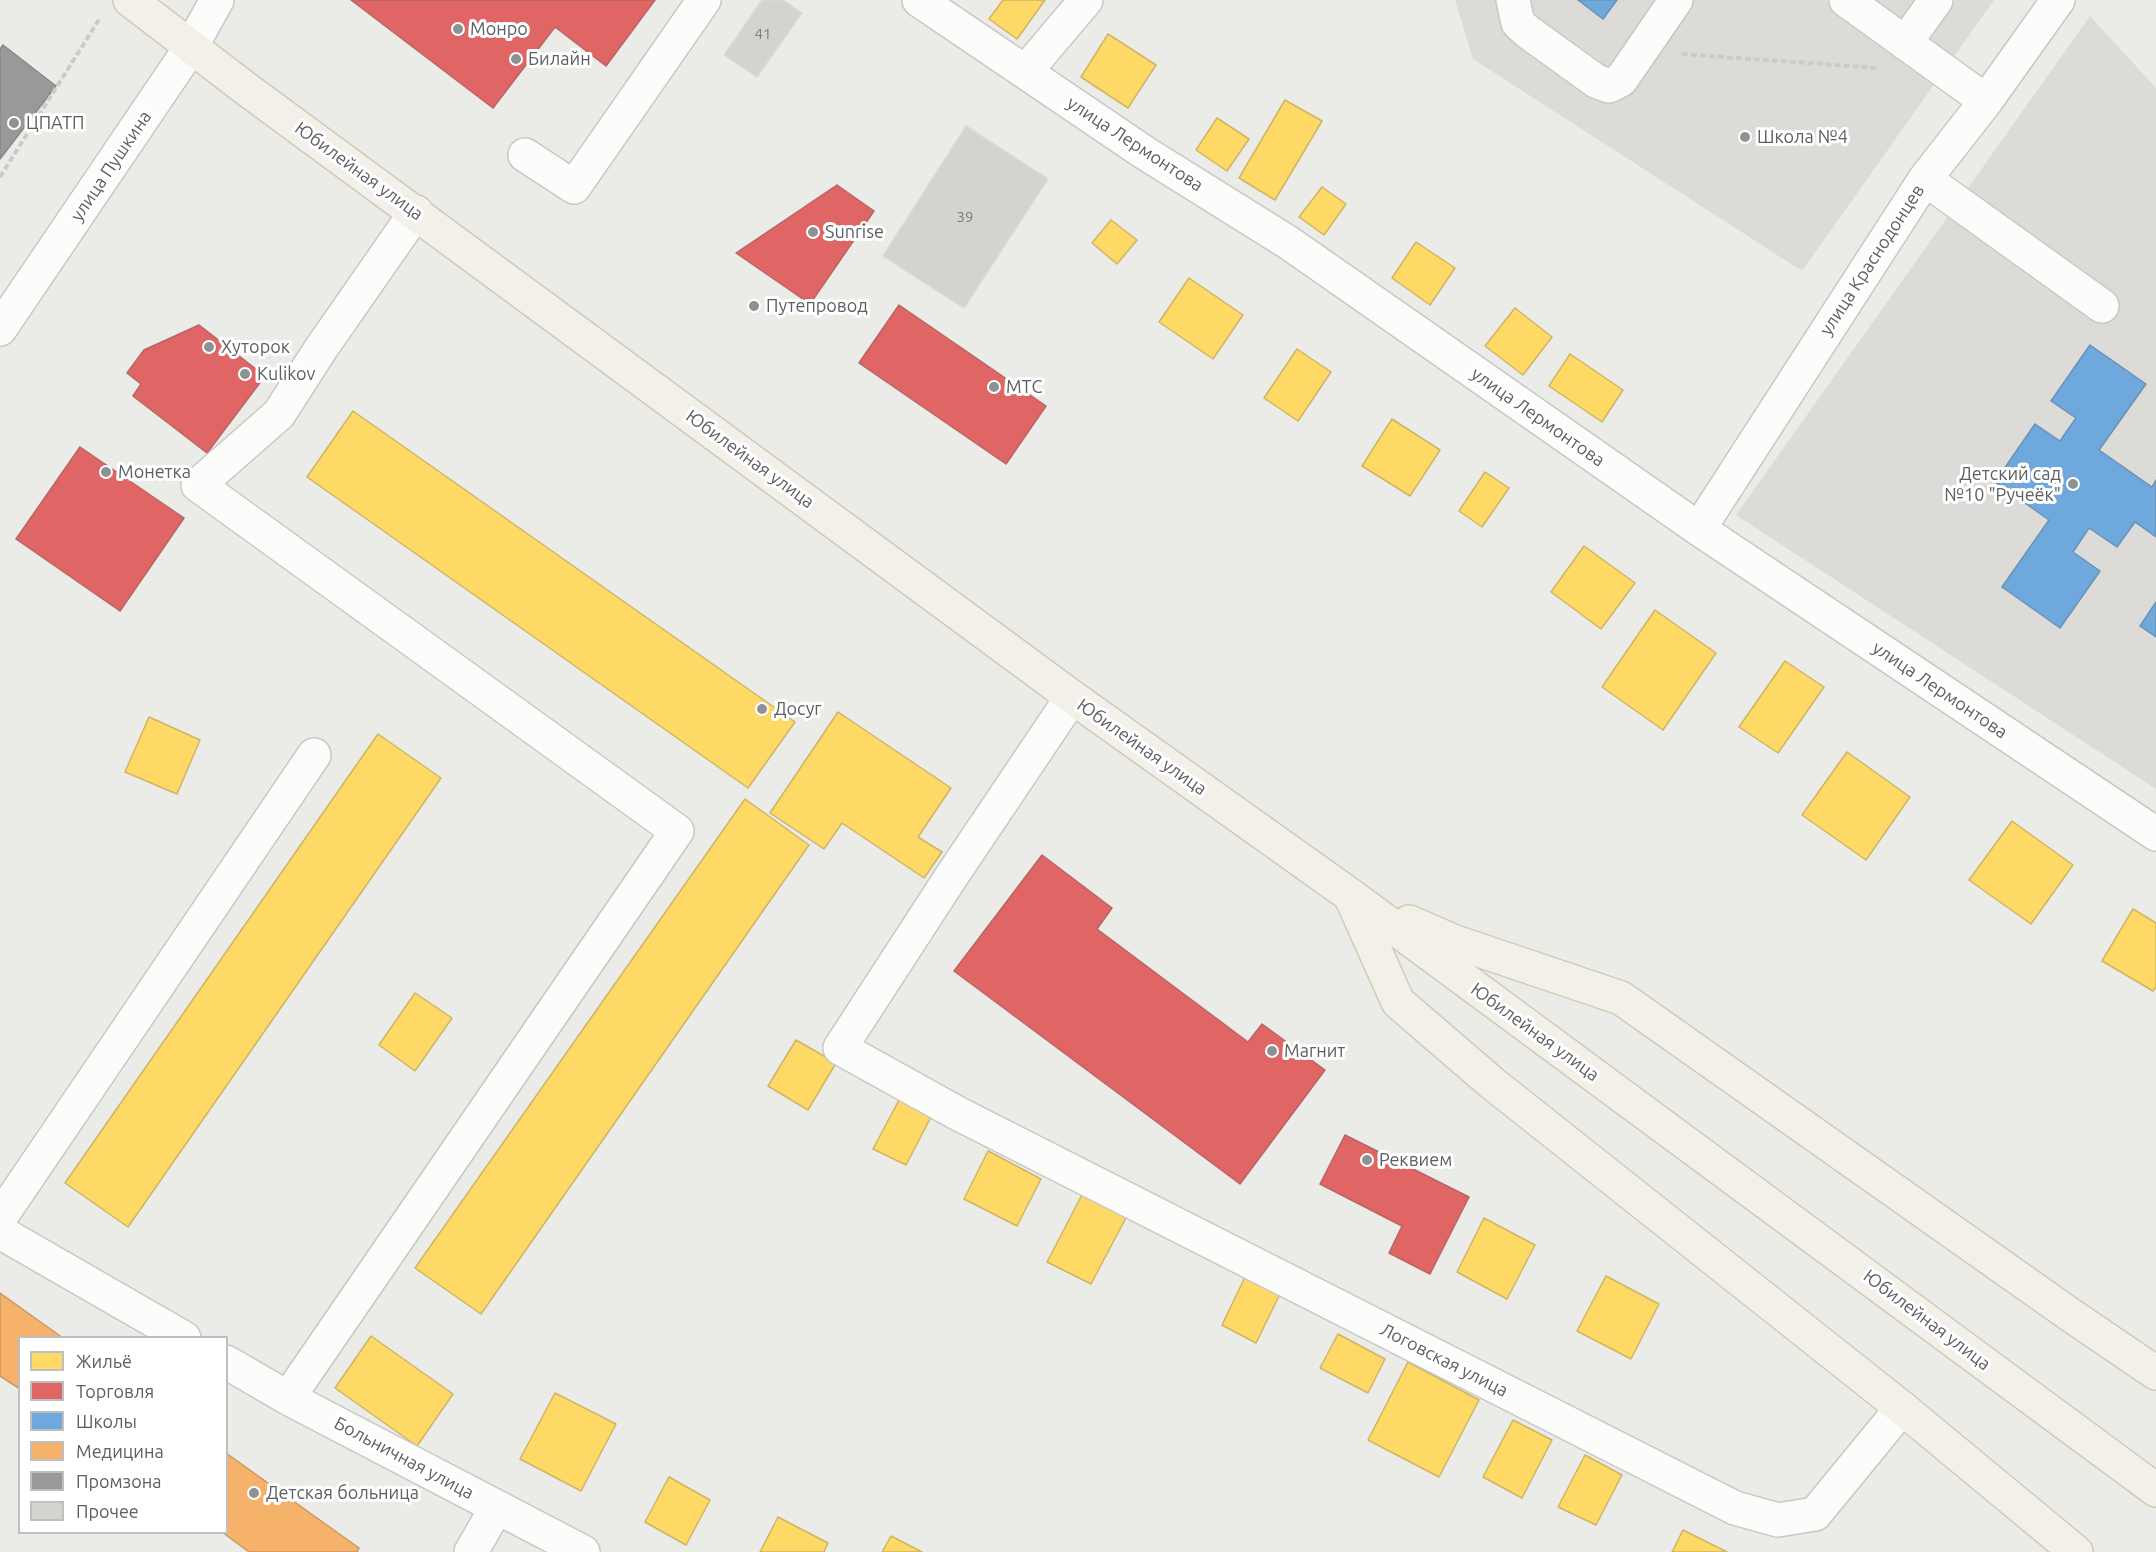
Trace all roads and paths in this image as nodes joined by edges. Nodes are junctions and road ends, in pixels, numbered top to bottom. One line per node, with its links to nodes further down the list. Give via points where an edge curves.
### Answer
1 (218, 0): 11 (street, улица Пушкина)
2 (704, 0): 16 (street, via 574,187)
3 (919, 0): 14 (street, улица Лермонтова)
4 (1086, 0): 14 (street)
5 (1513, 0): 12 (street, via 1518,23 1527,32 1596,81 1609,86 1621,80)
6 (1676, 0): 12 (street)
7 (1846, 0): 13 (street)
8 (1936, 0): 13 (street)
9 (2058, 0): 15 (street, улица Краснодонцев)
10 (118, 5): 11 (main road, Юбилейная улица); 17 (path)
11 (191, 47): 19 (main road, Юбилейная улица); 21 (street, улица Пушкина)
12 (1640, 51): 13 (path)
13 (1897, 56): 15 (street)
14 (1026, 71): 22 (street, улица Лермонтова, via 1145,153 1289,243)
15 (1986, 101): 18 (street, улица Краснодонцев)
16 (525, 155)
17 (0, 177)
18 (1925, 179): 20 (street); 22 (street, улица Краснодонцев)
19 (416, 212): 23 (main road, Юбилейная улица); 32 (street, via 279,414 198,485 677,831)
20 (2102, 306)
21 (0, 329)
22 (1699, 529): 25 (street, улица Лермонтова)
23 (1072, 697): 26 (main road, Юбилейная улица); 33 (street, Логовская улица, via 840,1048 957,1113 1735,1508 1778,1520 1815,1514)
24 (314, 755): 27 (street)
25 (2156, 834)
26 (1350, 895): 31 (main road, via 1455,942 1621,998); 33 (main road, via 1398,1002 1492,1083); 34 (main road, Юбилейная улица)
27 (0, 1218)
28 (0, 1232): 29 (street)
29 (181, 1336)
30 (228, 1363): 32 (street, Больничная улица)
31 (2156, 1373)
32 (288, 1398): 35 (street, Больничная улица)
33 (1902, 1408): 38 (main road)
34 (2156, 1490)
35 (497, 1507): 36 (street); 37 (street, Больничная улица)
36 (471, 1552)
37 (583, 1552)
38 (2076, 1552)

